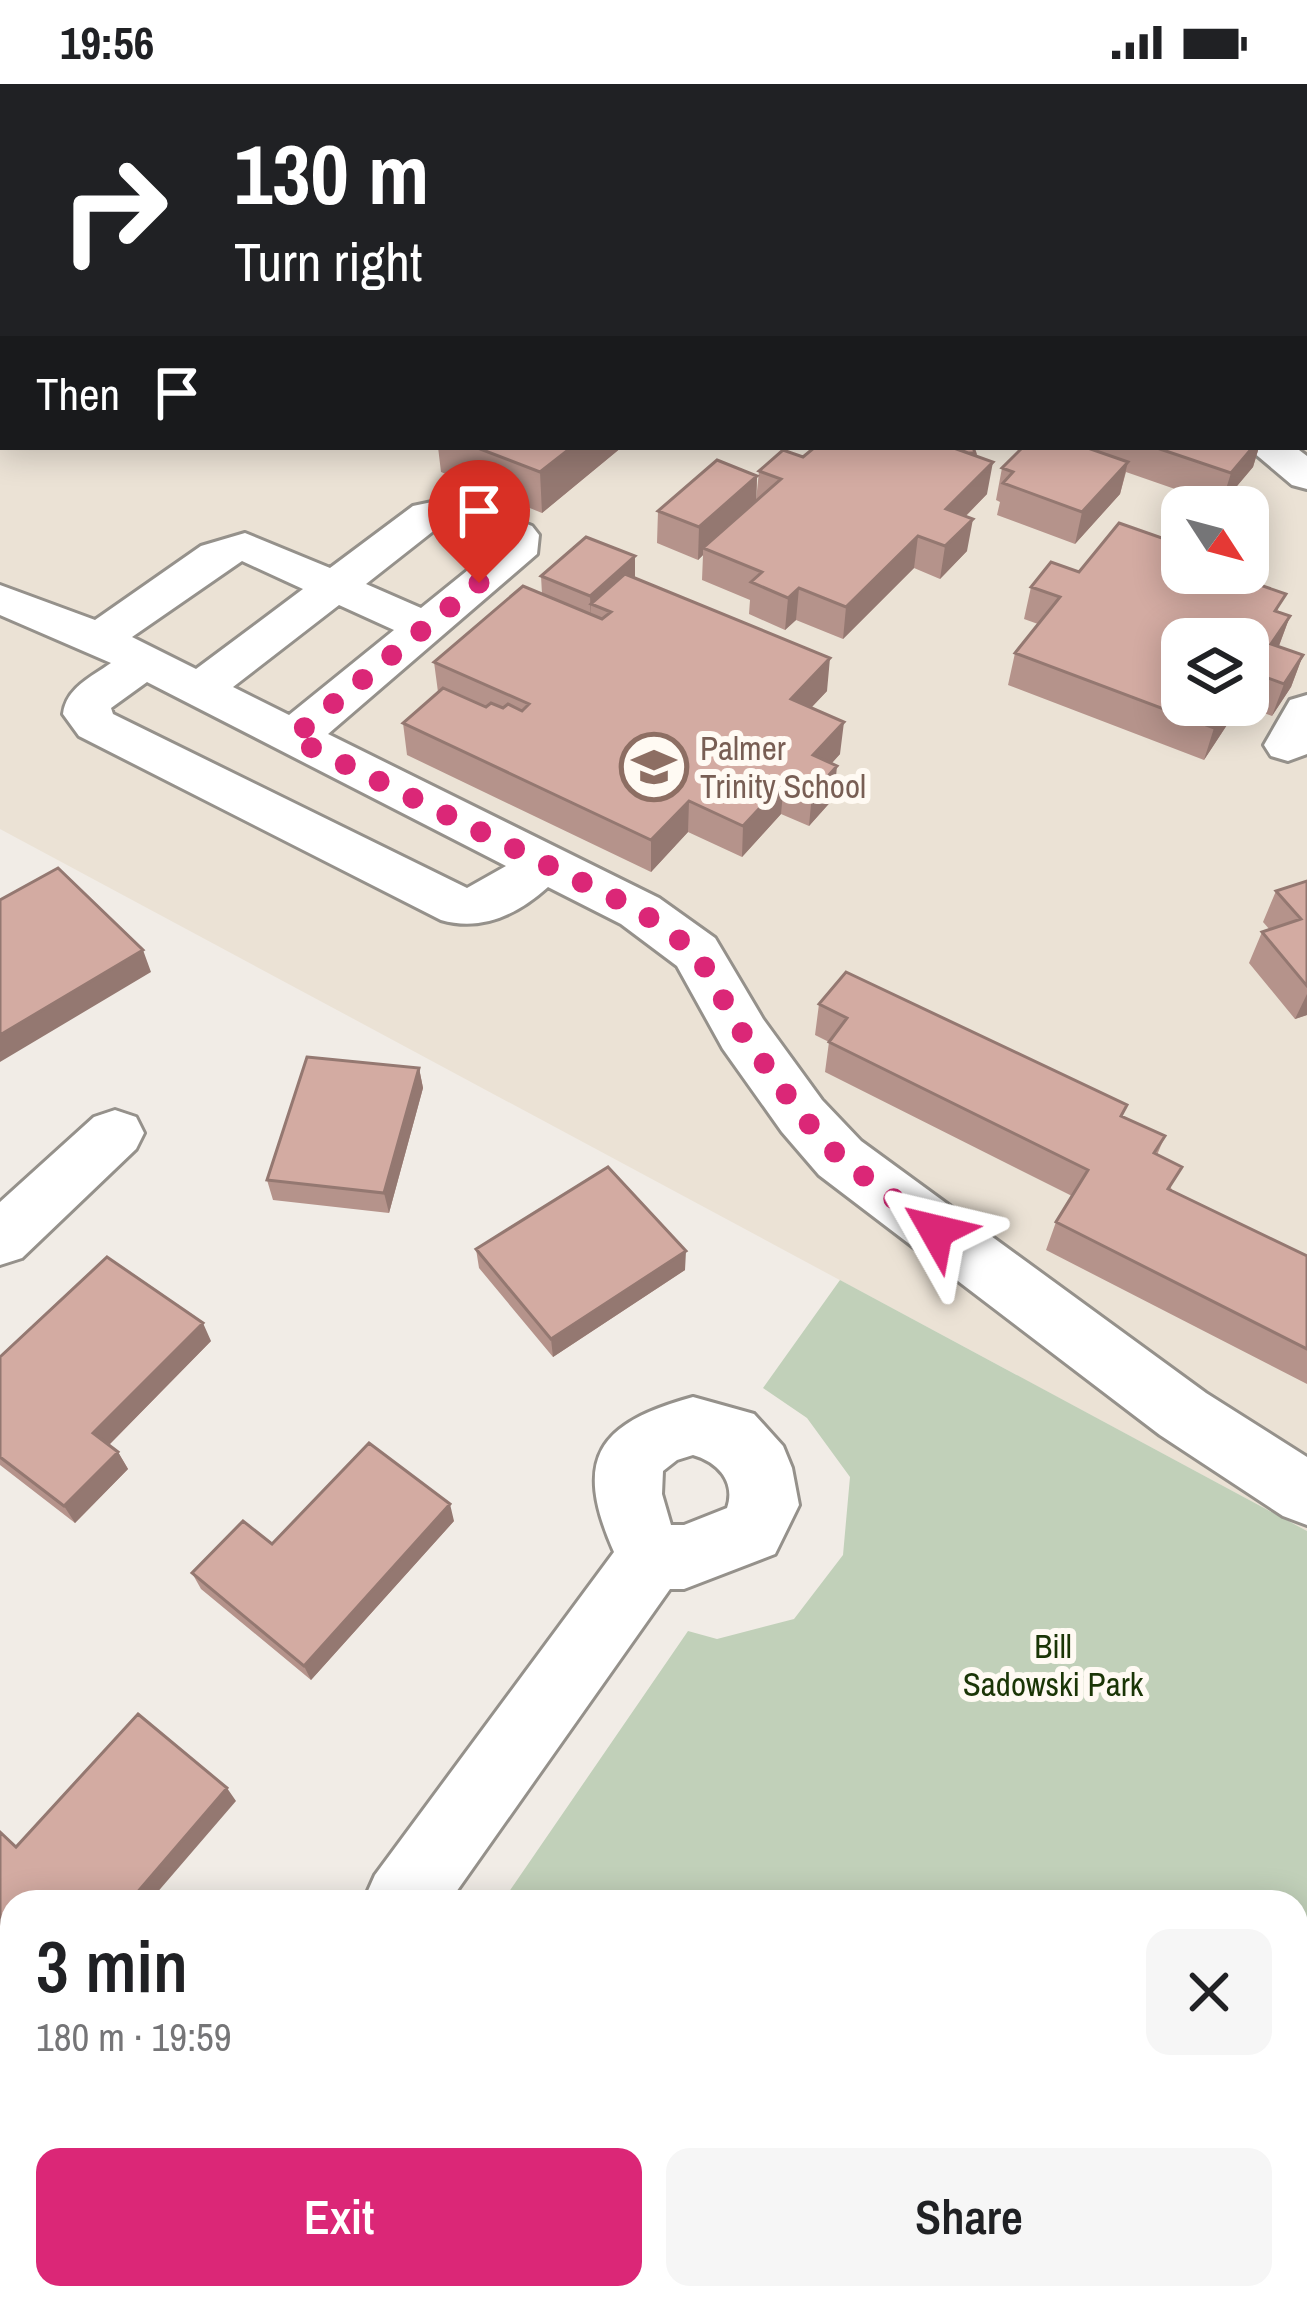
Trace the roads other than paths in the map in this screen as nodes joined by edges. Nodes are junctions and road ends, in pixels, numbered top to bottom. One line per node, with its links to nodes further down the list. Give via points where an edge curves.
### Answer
1 (1272, 450): 2 (street)
2 (1307, 476)
3 (337, 585): 5 (street); 5 (street, via 440,510 517,535 514,554); 6 (street, via 259,550 231,548); 8 (street)
4 (0, 599): 6 (street)
5 (425, 628): 9 (street)
6 (99, 639): 7 (street)
7 (144, 662): 8 (street); 10 (street, via 88,702 96,725 460,907 498,900)
8 (200, 689): 9 (street)
9 (292, 738): 10 (street)
10 (542, 864): 13 (street, via 640,911 696,952 743,1034 840,1158 1183,1414)
11 (115, 1133): 12 (street)
12 (0, 1240)
13 (1307, 1494)
14 (652, 1557): 15 (street)
15 (411, 1890)

